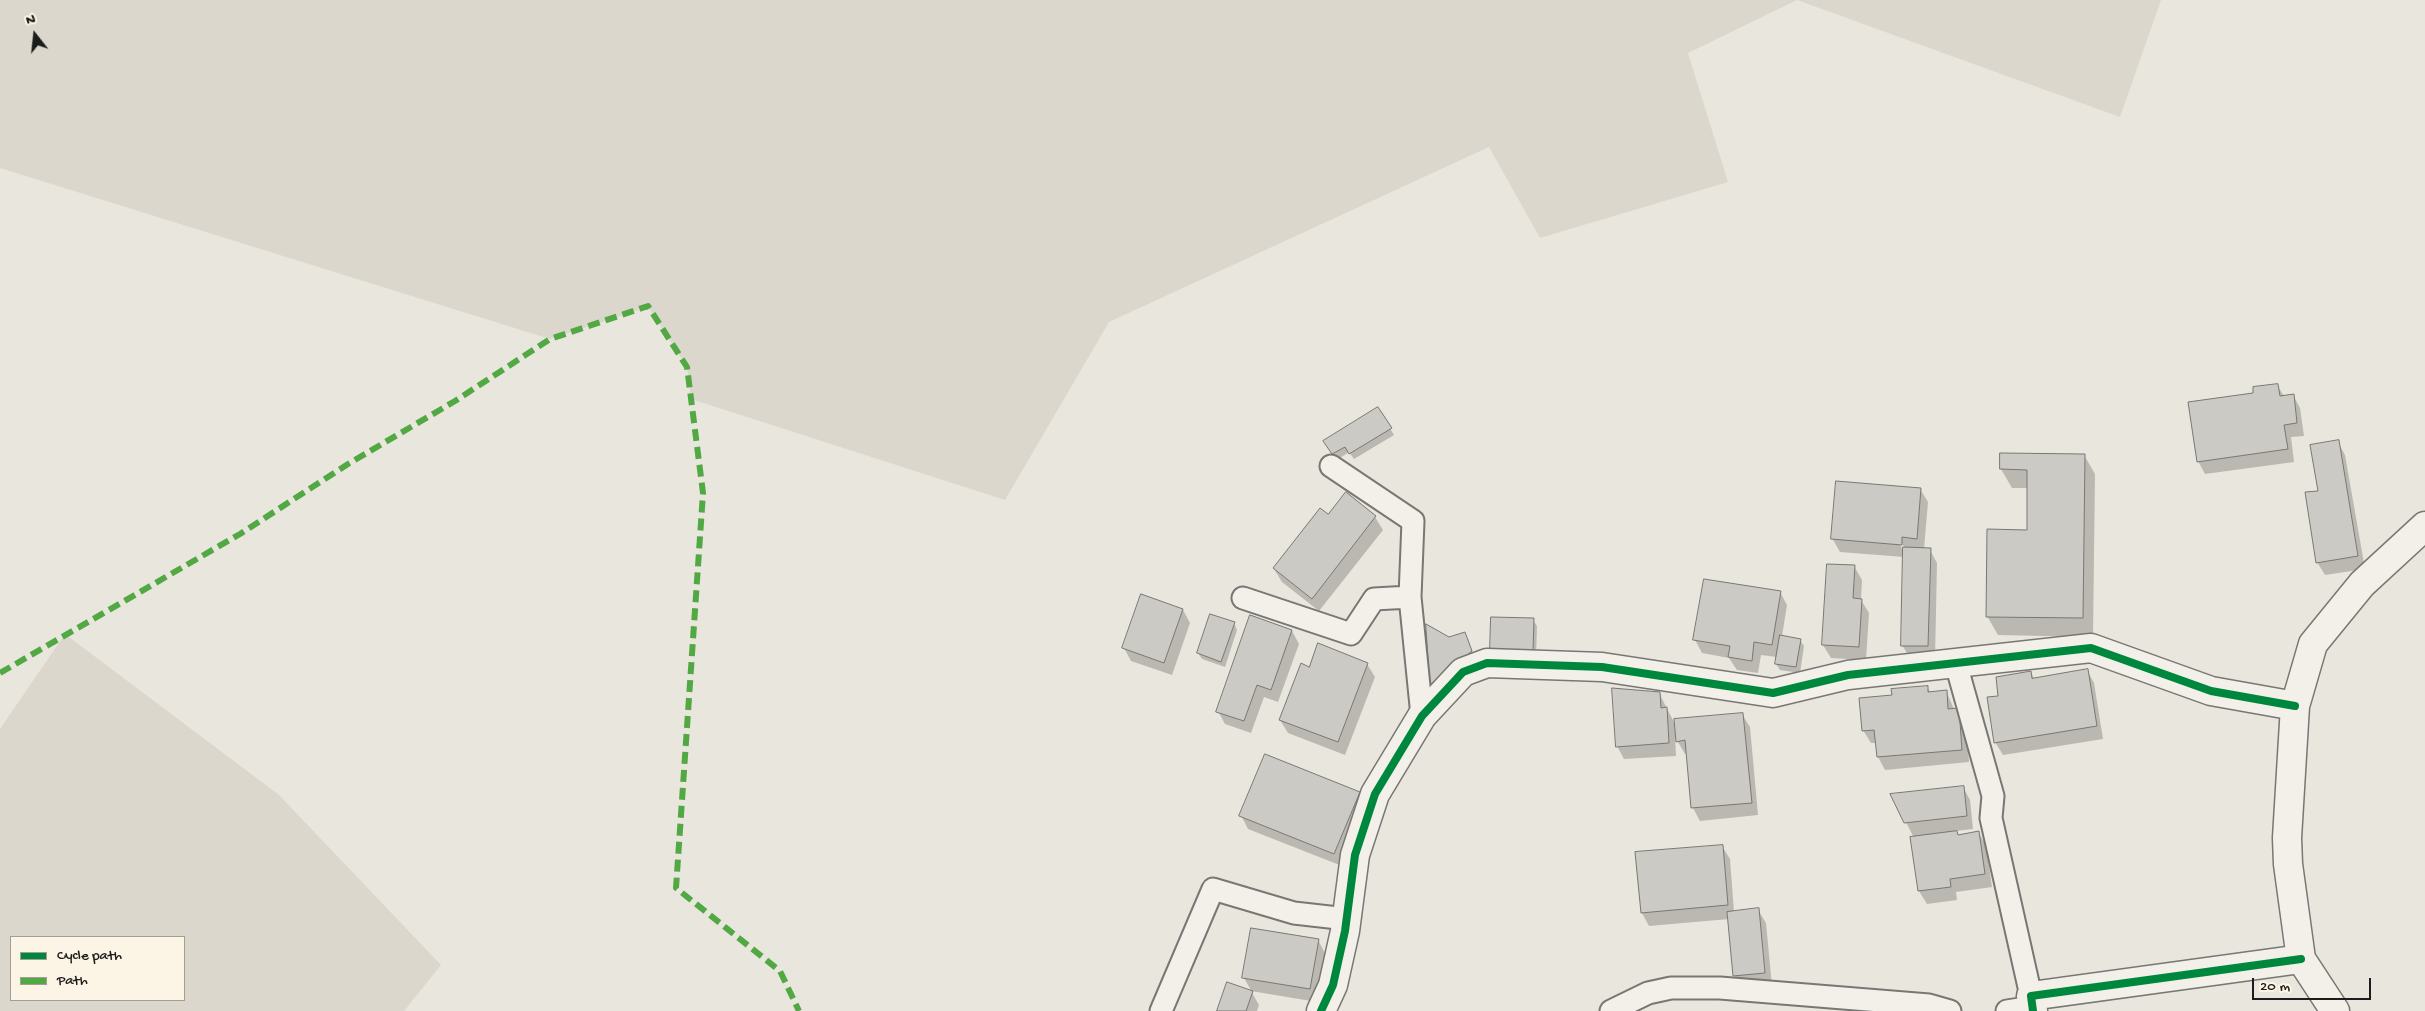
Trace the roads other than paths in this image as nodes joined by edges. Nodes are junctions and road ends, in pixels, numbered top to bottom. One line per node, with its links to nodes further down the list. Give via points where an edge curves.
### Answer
1 (1331, 466): 3 (lane, via 1413,521)
2 (2425, 526): 6 (street, via 2362,584 2314,644)
3 (1410, 597): 4 (lane, via 1374,599 1351,634); 7 (lane)
4 (1243, 598)
5 (1956, 664): 6 (street, via 2091,648 2211,691); 7 (street, via 1848,675 1773,693 1602,667 1487,663 1463,672); 10 (lane, via 1992,796 1991,818)
6 (2294, 706): 9 (street, via 2287,838)
7 (1422, 716): 8 (street, via 1375,794 1355,856)
8 (1346, 919): 11 (lane, via 1294,913 1213,889); 12 (street, via 1333,986)
9 (2301, 959): 10 (street); 15 (street)
10 (2026, 1006)
11 (1161, 1011)
12 (1321, 1011)
13 (1611, 1011): 14 (lane, via 1648,993 1681,988 1720,988 1929,1005)
14 (1950, 1011)
15 (2335, 1011)

